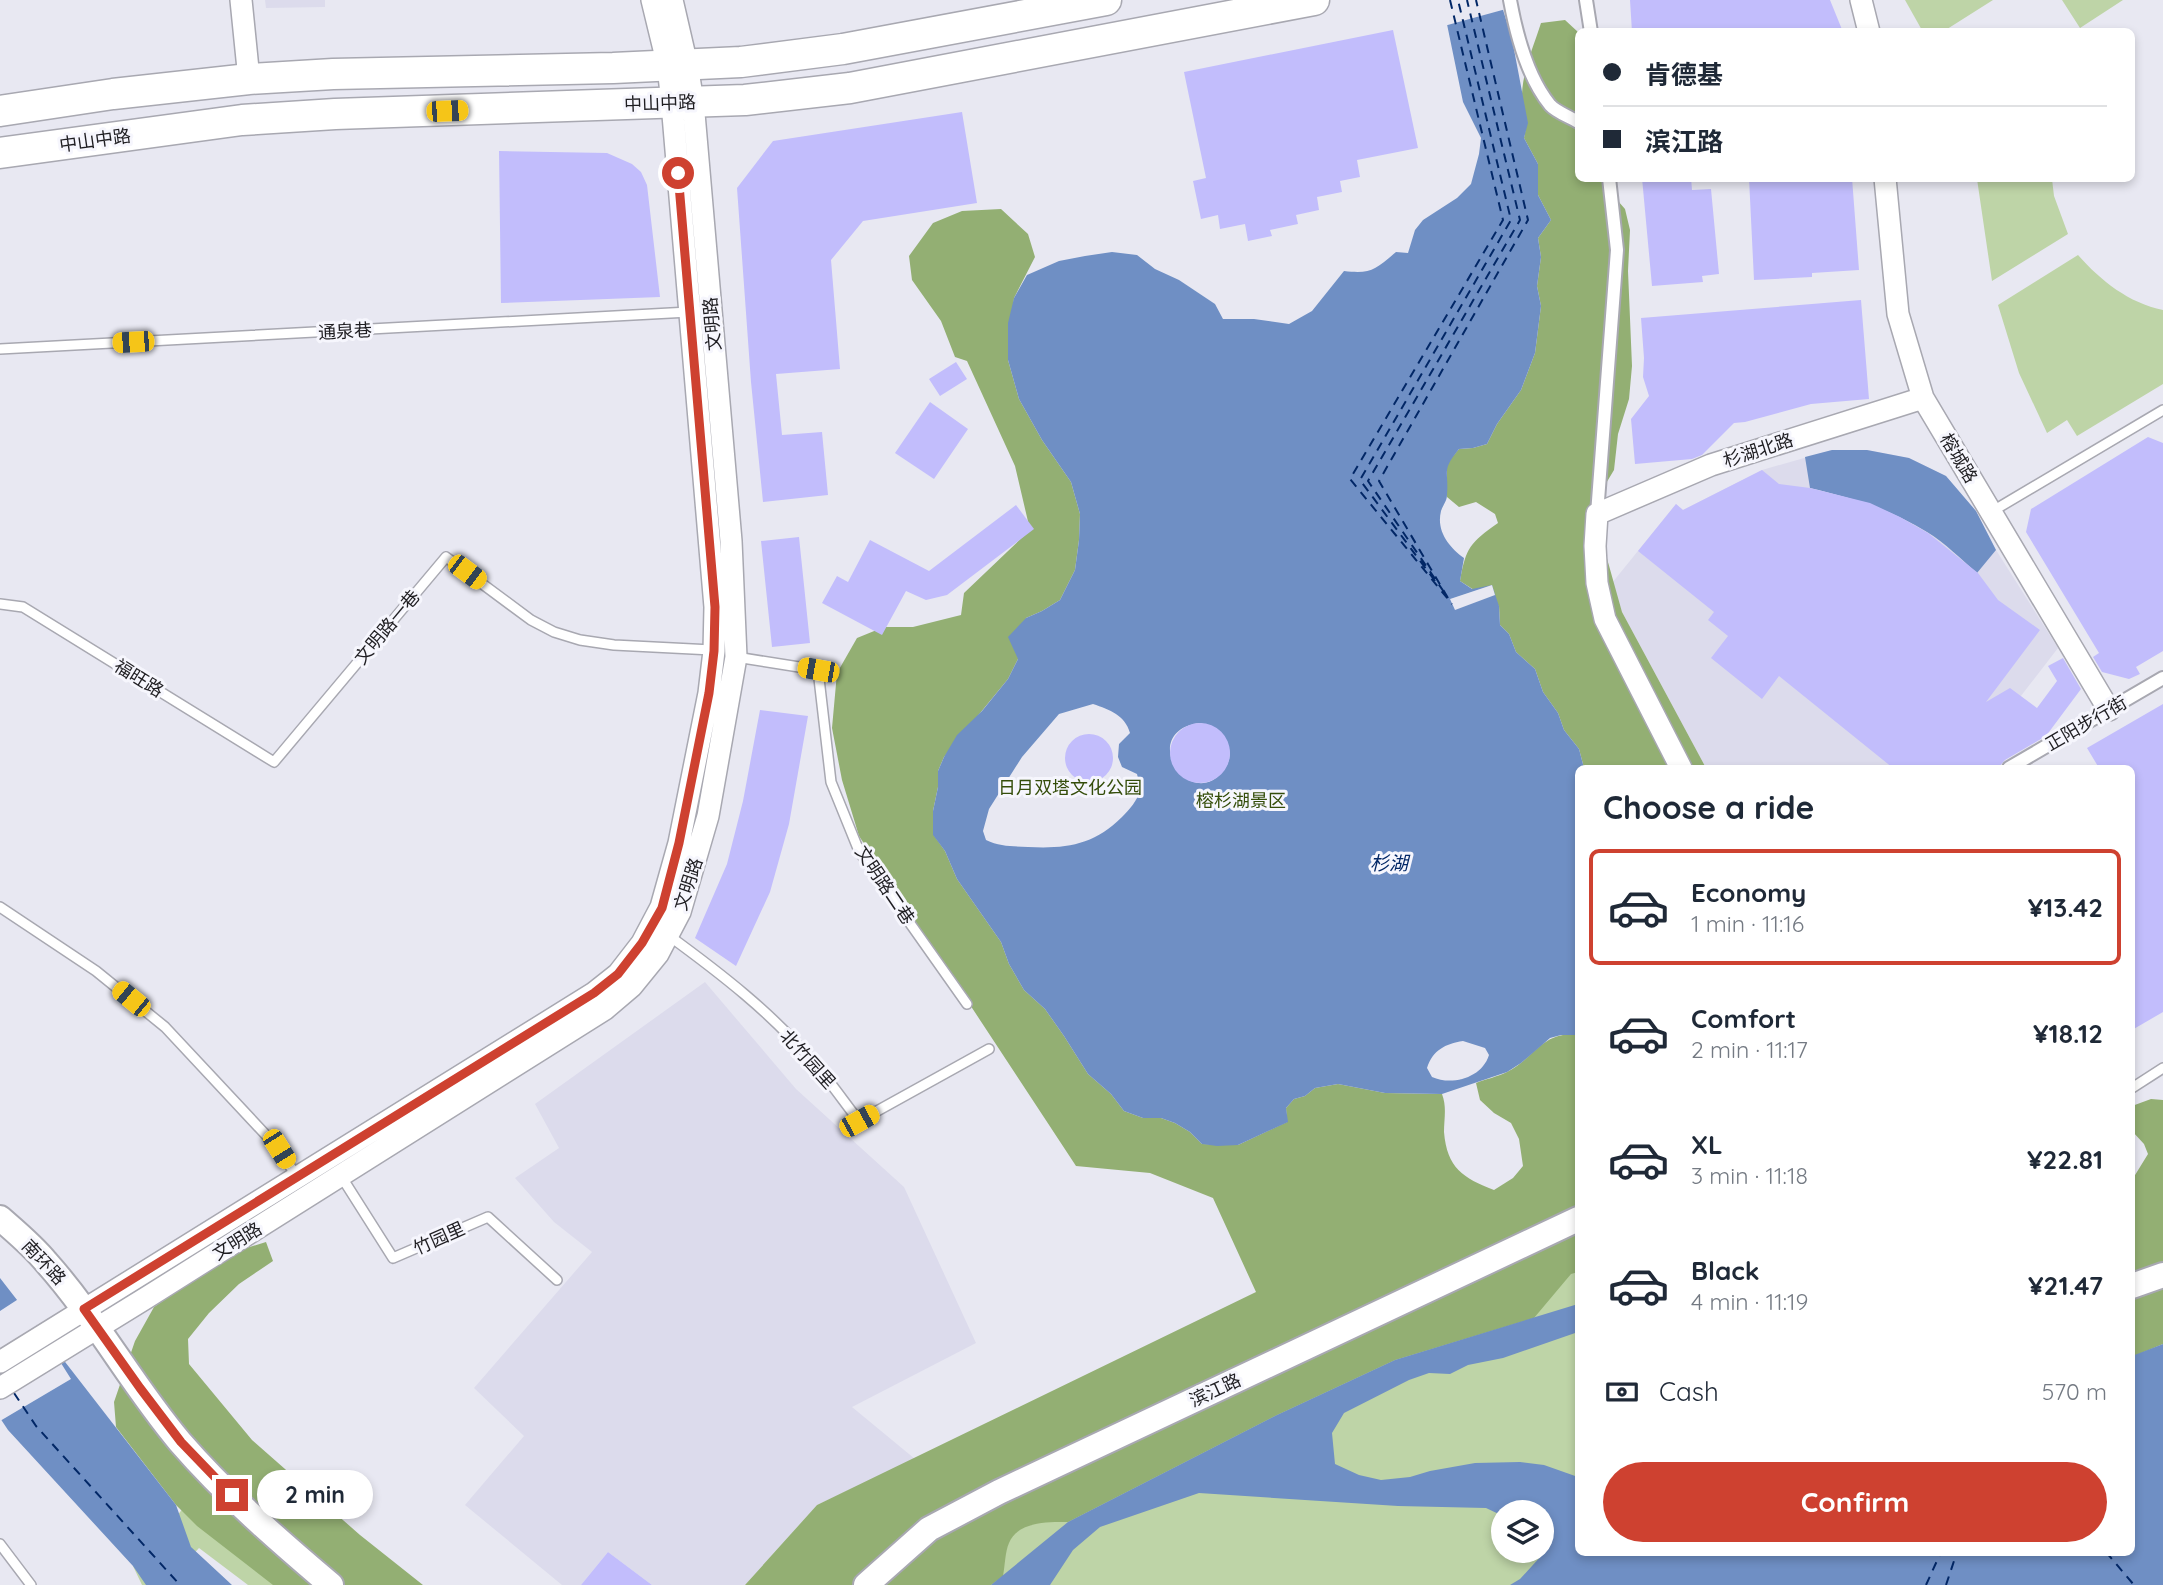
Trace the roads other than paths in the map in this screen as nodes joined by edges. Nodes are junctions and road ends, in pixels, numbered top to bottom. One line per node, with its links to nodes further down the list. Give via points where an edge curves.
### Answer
1 (241, 0): 12 (street)
2 (652, 0): 11 (street)
3 (672, 0): 11 (street)
4 (1314, 0): 13 (highway, 中山中路, via 850,88)
5 (1510, 0): 15 (street, via 1530,71 1551,107)
6 (1586, 0): 9 (street)
7 (1861, 0): 10 (street)
8 (1100, 1): 11 (highway, 中山中路, via 843,49)
9 (1590, 28)
10 (1868, 28)
11 (678, 65): 12 (highway, 中山中路); 13 (street)
12 (249, 79): 14 (highway, 中山中路)
13 (682, 102): 16 (highway, 中山中路, via 242,120); 19 (street, 文明路); 27 (street, 文明路, via 732,541)
14 (0, 111)
15 (1575, 120)
16 (0, 153)
17 (1609, 182): 24 (street, via 1617,250)
18 (1885, 182): 21 (street, 榕城路, via 1898,314)
19 (689, 312): 20 (lane, 通泉巷); 26 (street, 文明路, via 715,607)
20 (0, 349)
21 (1923, 398): 23 (street, 榕城路); 24 (street, 杉湖北路, via 1711,465)
22 (2163, 410): 23 (lane)
23 (1991, 512): 29 (street, 榕城路)
24 (1597, 514): 31 (street, via 1597,583 1605,619)
25 (0, 604): 30 (lane, 福旺路, via 23,607)
26 (714, 651): 30 (lane, 文明路一巷, via 614,645 554,632 446,557); 40 (street, 文明路, via 685,817 662,908 618,974)
27 (736, 657): 34 (street, 文明路, via 708,816 680,912); 35 (lane, 文明路二巷, via 818,670 831,782 859,851)
28 (2163, 678): 29 (street, 正阳步行街)
29 (2109, 710): 32 (street, 正阳步行街)
30 (274, 762)
31 (1679, 765)
32 (2013, 765)
33 (0, 907): 40 (lane, via 96,971 165,1027 279,1149)
34 (668, 935): 36 (lane, 北竹园里, via 769,1017 813,1061 859,1121); 39 (street, 文明路, via 632,986 605,1009)
35 (967, 1004)
36 (989, 1049)
37 (2163, 1068): 38 (lane)
38 (2135, 1086)
39 (341, 1176): 44 (lane, 竹园里, via 393,1258 488,1217); 46 (street, 文明路)
40 (297, 1177): 46 (street, 文明路)
41 (0, 1218): 46 (main road, 南环路, via 45,1260)
42 (1575, 1220): 52 (main road, 滨江路, via 999,1492 929,1529)
43 (2163, 1275): 45 (main road)
44 (557, 1280)
45 (2135, 1285)
46 (91, 1319): 47 (street, 文明路, via 53,1328); 48 (street, 文明路, via 66,1348); 51 (main road, via 181,1442)
47 (0, 1362)
48 (0, 1388)
49 (0, 1544): 50 (lane)
50 (31, 1585)
51 (331, 1585)
52 (866, 1585)

